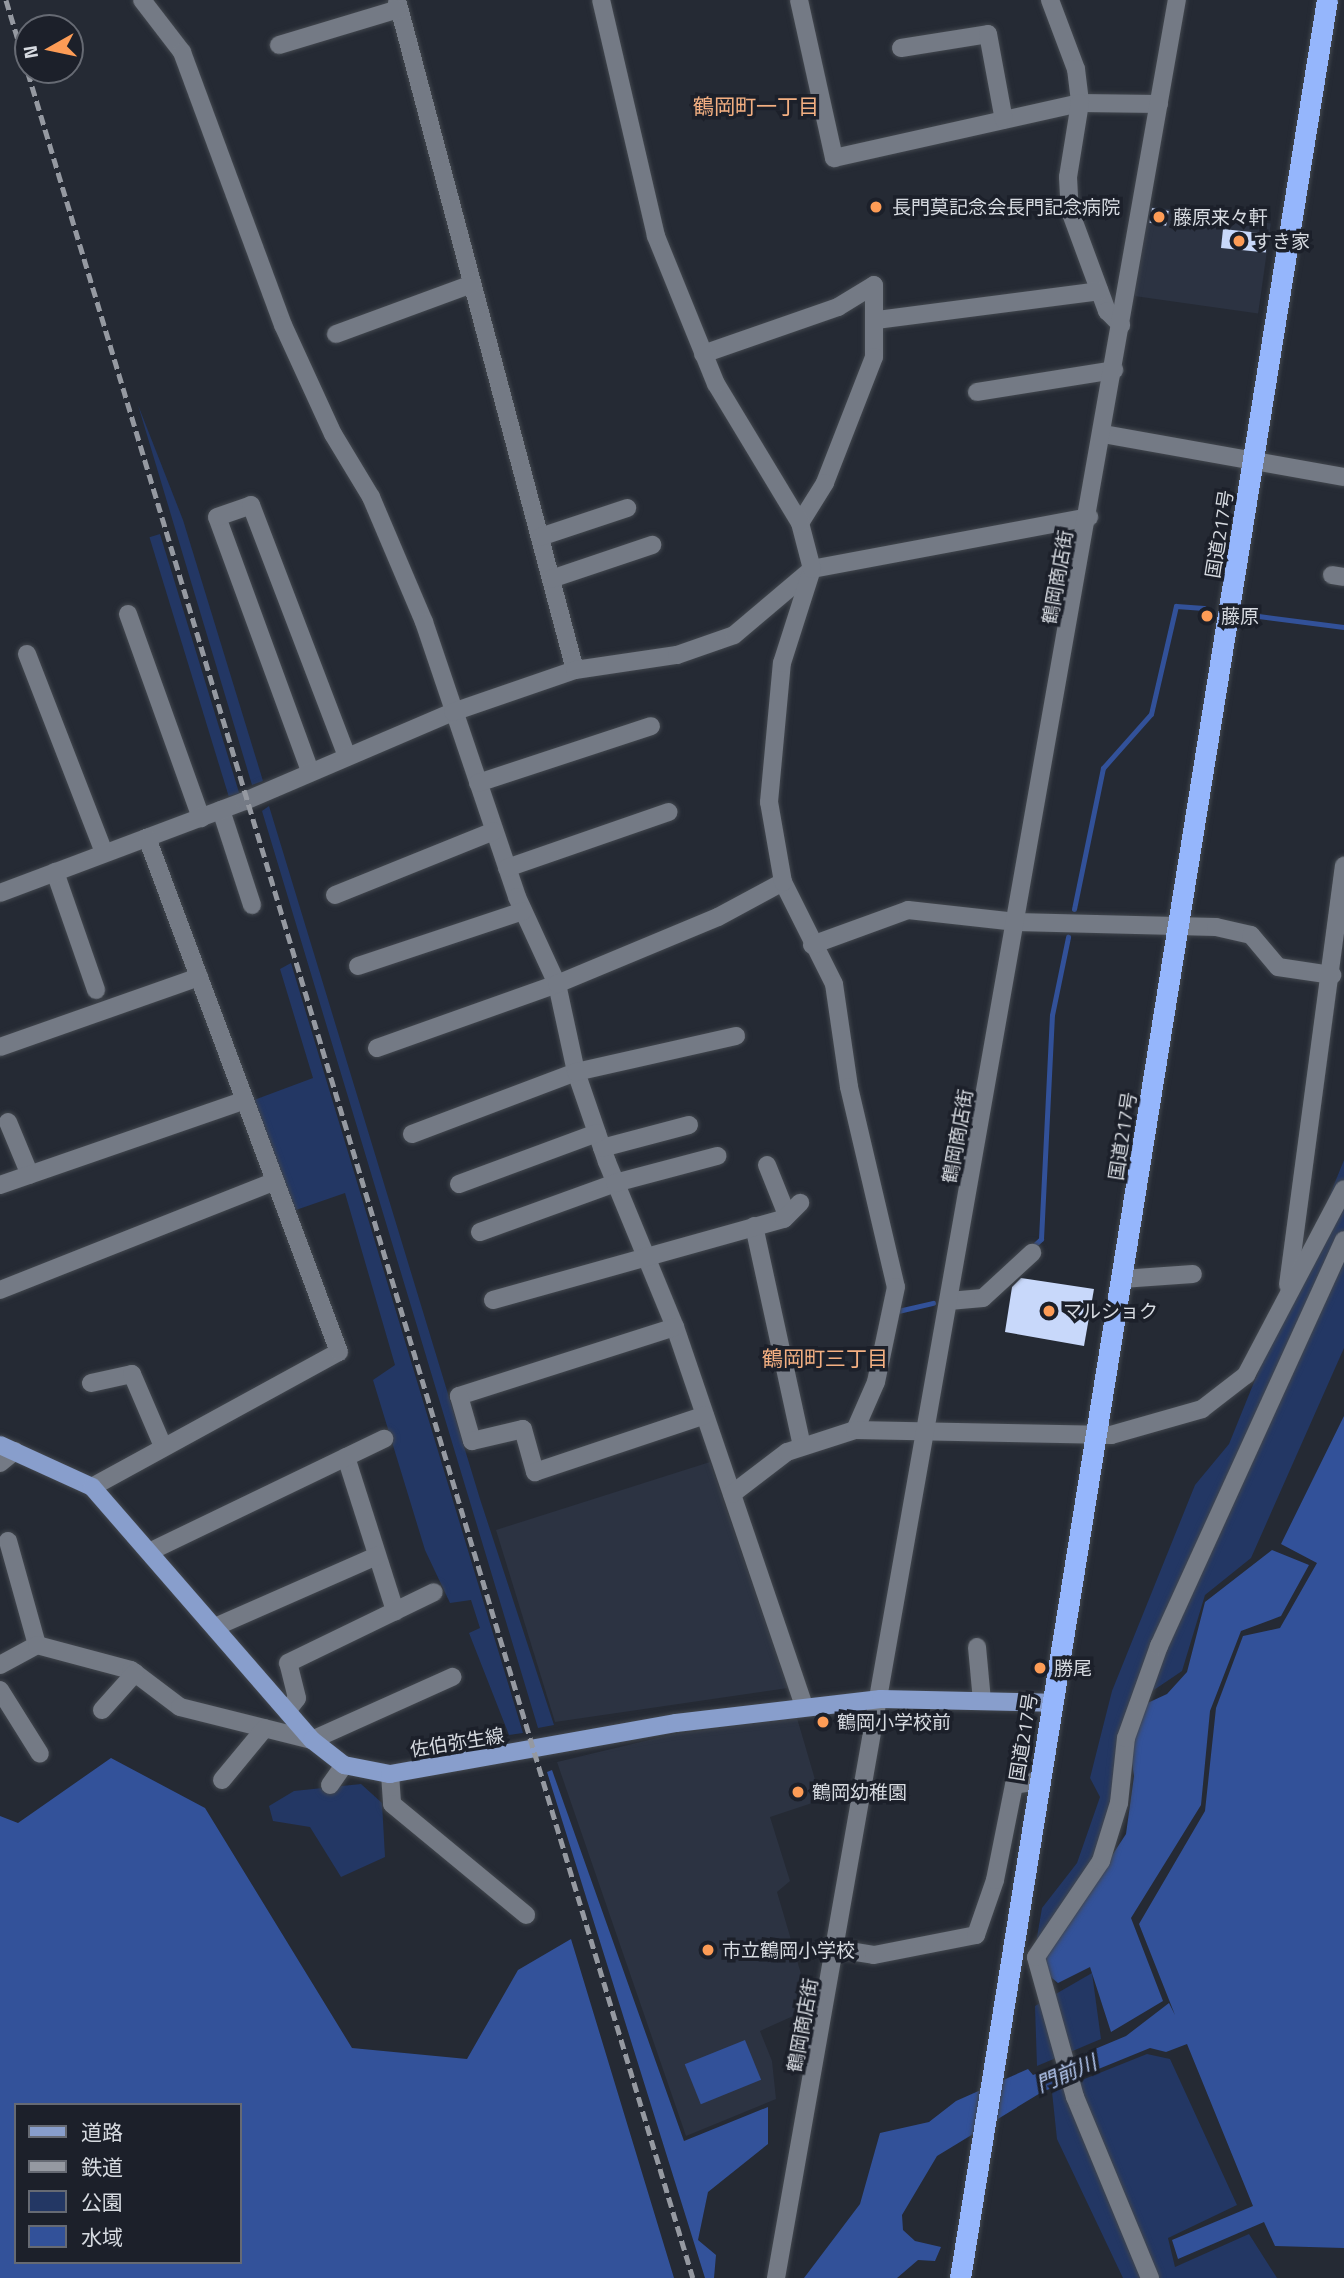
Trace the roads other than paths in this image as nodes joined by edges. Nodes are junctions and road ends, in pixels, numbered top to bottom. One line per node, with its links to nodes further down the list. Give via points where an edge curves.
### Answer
1 (142, 0): 34 (street, via 187,64 283,325 333,434 371,497)
2 (601, 0): 18 (street, via 656,236)
3 (799, 0): 12 (street, via 834,158)
4 (1050, 0): 10 (street, via 1076,69)
5 (1177, 0): 11 (street, 鶴岡商店街)
6 (1327, 0): 22 (highway, 国道217号)
7 (398, 4): 8 (street); 13 (street)
8 (279, 45)
9 (901, 48): 12 (street, via 988,34)
10 (1080, 103): 11 (street); 12 (street); 14 (street, via 1068,177 1070,211)
11 (1159, 104): 16 (street, 鶴岡商店街)
12 (1004, 120)
13 (472, 284): 17 (street); 27 (street)
14 (1099, 291): 15 (street); 16 (street)
15 (877, 320): 18 (street, via 874,285 838,307); 26 (street, via 874,357 854,417)
16 (1121, 325): 19 (street, 鶴岡商店街)
17 (336, 334)
18 (703, 354): 26 (street)
19 (1114, 370): 20 (street); 21 (street, 鶴岡商店街)
20 (977, 392)
21 (1103, 433): 22 (street); 25 (street, 鶴岡商店街)
22 (1254, 461): 23 (street); 54 (highway, 国道217号)
23 (1344, 477)
24 (626, 508): 27 (street)
25 (1089, 517): 29 (street); 53 (street, 鶴岡商店街)
26 (800, 523): 29 (street)
27 (540, 537): 30 (street)
28 (652, 545): 30 (street)
29 (812, 569): 33 (street, via 734,635 677,655); 48 (street, via 782,663 769,802)
30 (551, 579): 33 (street)
31 (128, 614): 41 (street)
32 (27, 654): 44 (street)
33 (575, 670): 34 (street)
34 (453, 712): 36 (street); 38 (street)
35 (651, 726): 38 (street)
36 (347, 756): 37 (street); 37 (street, via 251,505 217,516)
37 (310, 771): 39 (street)
38 (478, 783): 42 (street)
39 (221, 810): 41 (street); 51 (street)
40 (669, 811): 46 (street)
41 (201, 818): 43 (street)
42 (494, 831): 46 (street); 50 (street)
43 (147, 838): 44 (street); 58 (street)
44 (104, 853): 47 (street)
45 (1344, 866): 57 (street)
46 (507, 868): 52 (street)
47 (55, 872): 49 (street); 60 (street)
48 (783, 882): 55 (street); 59 (street, via 718,917)
49 (0, 893)
50 (335, 895)
51 (252, 905)
52 (523, 911): 56 (street); 59 (street)
53 (1016, 922): 54 (street); 55 (street, via 908,910); 88 (street, 鶴岡商店街)
54 (1179, 926): 57 (street, via 1233,928 1251,936 1278,967); 84 (highway, 国道217号)
55 (812, 945): 93 (street, via 834,984 849,1087 896,1287 876,1382)
56 (358, 966)
57 (1332, 975): 85 (street)
58 (199, 977): 62 (street); 65 (street)
59 (557, 984): 63 (street); 64 (street)
60 (96, 990)
61 (736, 1036): 64 (street)
62 (0, 1047)
63 (377, 1048)
64 (576, 1072): 68 (street); 69 (street)
65 (245, 1100): 72 (street); 73 (street)
66 (8, 1122): 72 (street)
67 (689, 1125): 69 (street)
68 (412, 1134)
69 (599, 1141): 74 (street); 75 (street)
70 (716, 1156): 74 (street)
71 (767, 1165): 78 (street, via 794,1209)
72 (30, 1175): 76 (street)
73 (275, 1181): 86 (street); 96 (street, via 339,1352)
74 (615, 1183): 79 (street); 82 (street)
75 (459, 1184)
76 (0, 1185)
77 (1344, 1189): 85 (street)
78 (754, 1226): 82 (street); 97 (street)
79 (480, 1232)
80 (1344, 1240): 131 (street, via 1158,1646 1126,1738 1119,1803 1101,1861 1036,1957 1075,2097)
81 (1032, 1253): 88 (street, via 983,1298)
82 (644, 1254): 87 (street); 89 (street)
83 (1193, 1274): 84 (street)
84 (1122, 1279): 94 (highway, 国道217号)
85 (1287, 1288): 94 (street, via 1246,1376 1227,1393 1202,1409)
86 (0, 1290)
87 (493, 1300)
88 (949, 1301): 92 (street, 鶴岡商店街)
89 (675, 1327): 91 (street); 91 (street, via 459,1396 472,1441 523,1429 535,1472)
90 (91, 1383): 96 (street, via 132,1374)
91 (705, 1415): 102 (street)
92 (928, 1428): 93 (street); 94 (street); 115 (street, 鶴岡商店街)
93 (855, 1430): 97 (street)
94 (1097, 1434): 117 (highway, 国道217号)
95 (384, 1439): 99 (street)
96 (162, 1444): 101 (street)
97 (802, 1446): 102 (street)
98 (7, 1448): 100 (street); 101 (main road, 佐伯弥生線)
99 (346, 1457): 104 (street); 105 (street)
100 (0, 1463)
101 (92, 1487): 104 (main road, 佐伯弥生線)
102 (732, 1494): 118 (street)
103 (8, 1541): 109 (street)
104 (151, 1551): 108 (main road, 佐伯弥生線)
105 (377, 1556): 107 (street); 108 (street)
106 (434, 1592): 107 (street)
107 (395, 1611): 120 (street, via 288,1663 297,1698)
108 (215, 1627): 120 (main road, 佐伯弥生線)
109 (37, 1645): 111 (street); 112 (street)
110 (977, 1647): 116 (street)
111 (0, 1665)
112 (135, 1673): 119 (street); 121 (street, via 180,1707)
113 (452, 1677): 122 (street)
114 (0, 1690): 123 (street)
115 (881, 1699): 116 (main road, 佐伯弥生線); 118 (main road, 佐伯弥生線); 130 (street, 鶴岡商店街)
116 (982, 1701): 117 (main road, 佐伯弥生線)
117 (1051, 1703): 127 (highway, 国道217号)
118 (804, 1707): 125 (main road, 佐伯弥生線)
119 (102, 1710)
120 (287, 1711): 122 (main road, 佐伯弥生線)
121 (265, 1728): 122 (street); 126 (street)
122 (312, 1740): 124 (main road, 佐伯弥生線)
123 (40, 1754)
124 (344, 1765): 125 (main road, 佐伯弥生線); 128 (street)
125 (390, 1774): 129 (street, via 392,1804)
126 (222, 1780)
127 (1039, 1781): 130 (street, via 1014,1785 995,1880 976,1935 874,1955); 133 (highway, 国道217号, via 996,2026 984,2138)
128 (330, 1785)
129 (526, 1914)
130 (837, 1949): 132 (street, 鶴岡商店街)
131 (1151, 2275)
132 (781, 2276)
133 (960, 2278)

